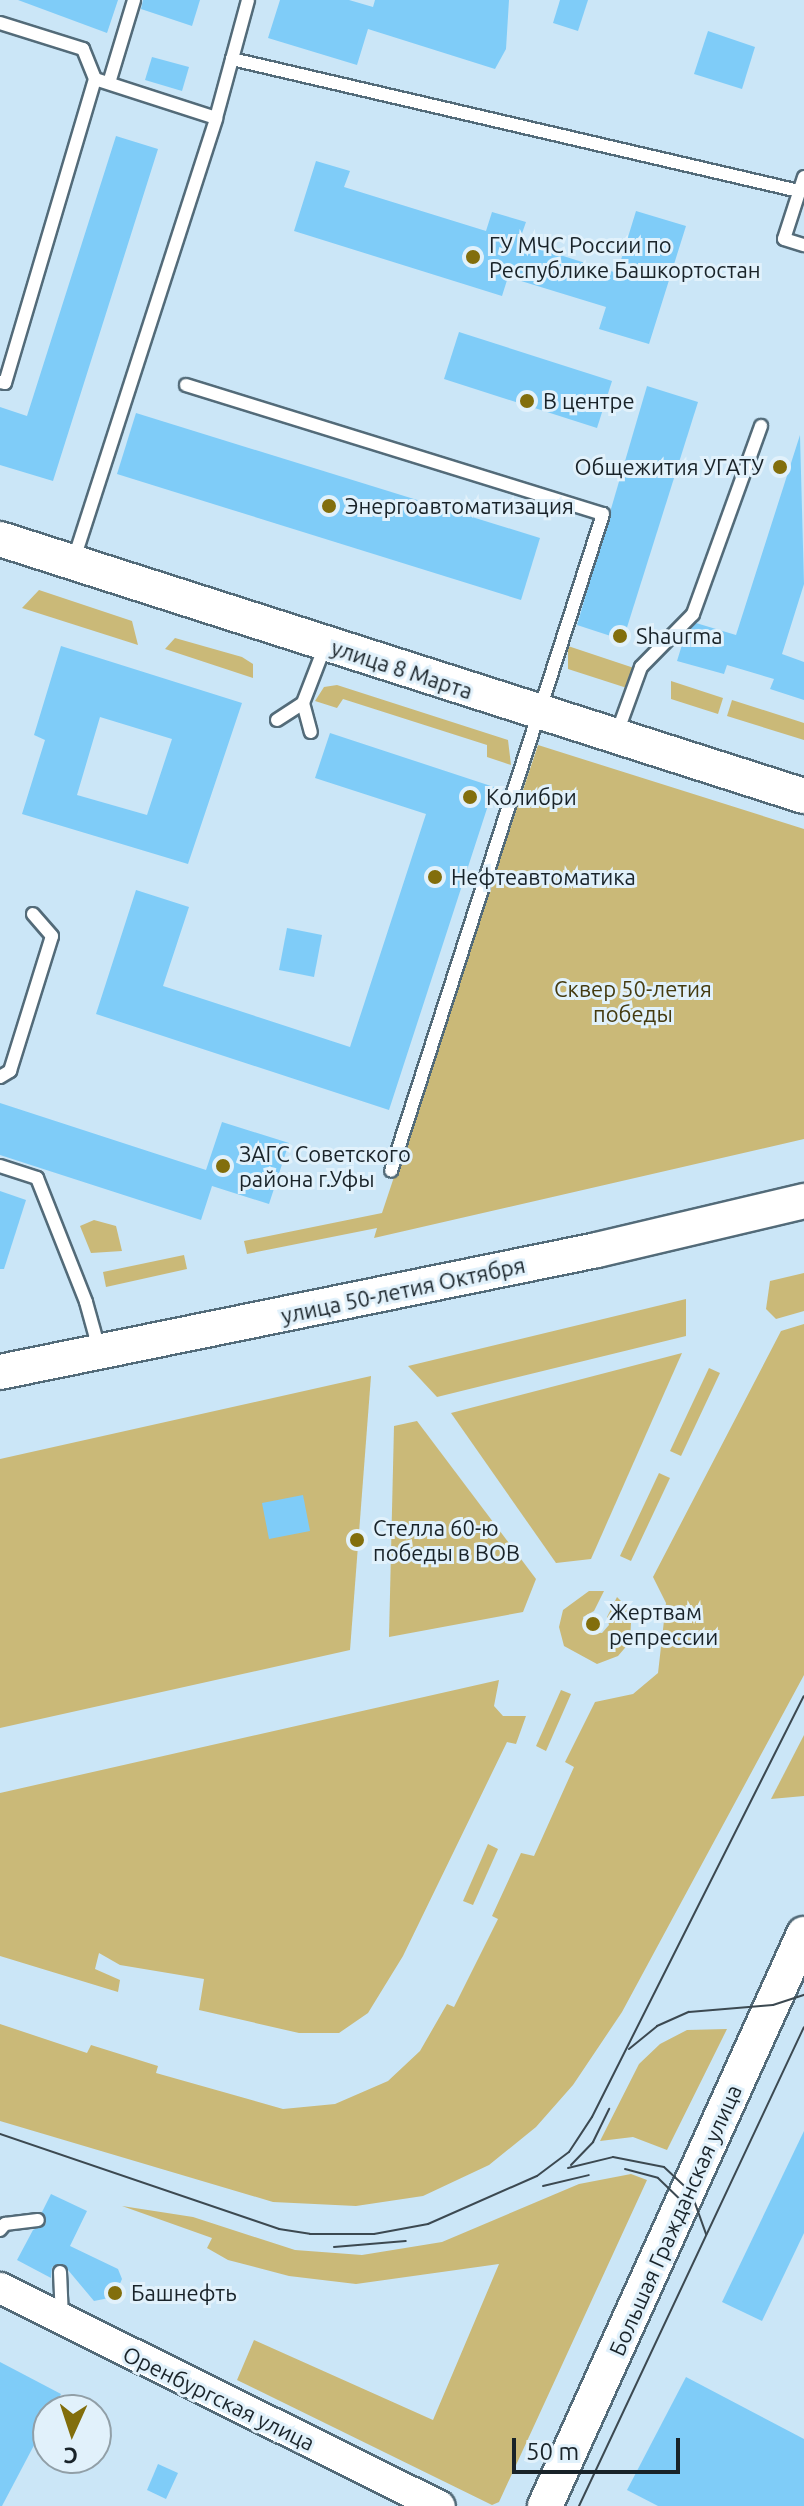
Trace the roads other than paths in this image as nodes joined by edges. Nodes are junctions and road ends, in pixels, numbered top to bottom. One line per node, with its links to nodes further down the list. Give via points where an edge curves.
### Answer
1 (134, 0): 6 (lane)
2 (248, 0): 4 (lane)
3 (0, 23): 5 (lane, via 83,49)
4 (232, 59): 7 (lane); 9 (lane)
5 (95, 79): 6 (lane); 11 (lane, via 5,383)
6 (109, 83): 7 (lane)
7 (216, 118): 15 (lane)
8 (804, 177): 9 (lane)
9 (799, 191): 10 (lane, via 784,239)
10 (804, 245)
11 (0, 382)
12 (186, 385): 18 (lane, via 603,514)
13 (761, 426): 21 (lane, via 693,614 641,667)
14 (0, 539): 15 (main road, улица 8 Марта)
15 (73, 563): 16 (main road, улица 8 Марта)
16 (325, 645): 17 (lane); 18 (main road, улица 8 Марта)
17 (303, 703): 19 (lane); 20 (lane)
18 (541, 713): 21 (main road, улица 8 Марта); 26 (lane)
19 (277, 720)
20 (311, 732)
21 (616, 736): 22 (main road, улица 8 Марта)
22 (804, 796)
23 (33, 914): 24 (lane, via 52,936 10,1071)
24 (0, 1077)
25 (0, 1166): 28 (lane, via 37,1178 86,1302)
26 (391, 1171)
27 (804, 1201): 28 (main road, улица 50-летия Октября, via 597,1250)
28 (100, 1353): 29 (main road, улица 50-летия Октября)
29 (0, 1372)
30 (804, 1934): 37 (main road, Большая Гражданская улица)
31 (38, 2220): 32 (lane, via 5,2224)
32 (0, 2230)
33 (60, 2272): 35 (lane)
34 (0, 2288): 35 (street, Оренбургская улица)
35 (62, 2321): 36 (street, Оренбургская улица)
36 (440, 2506)
37 (545, 2506)

